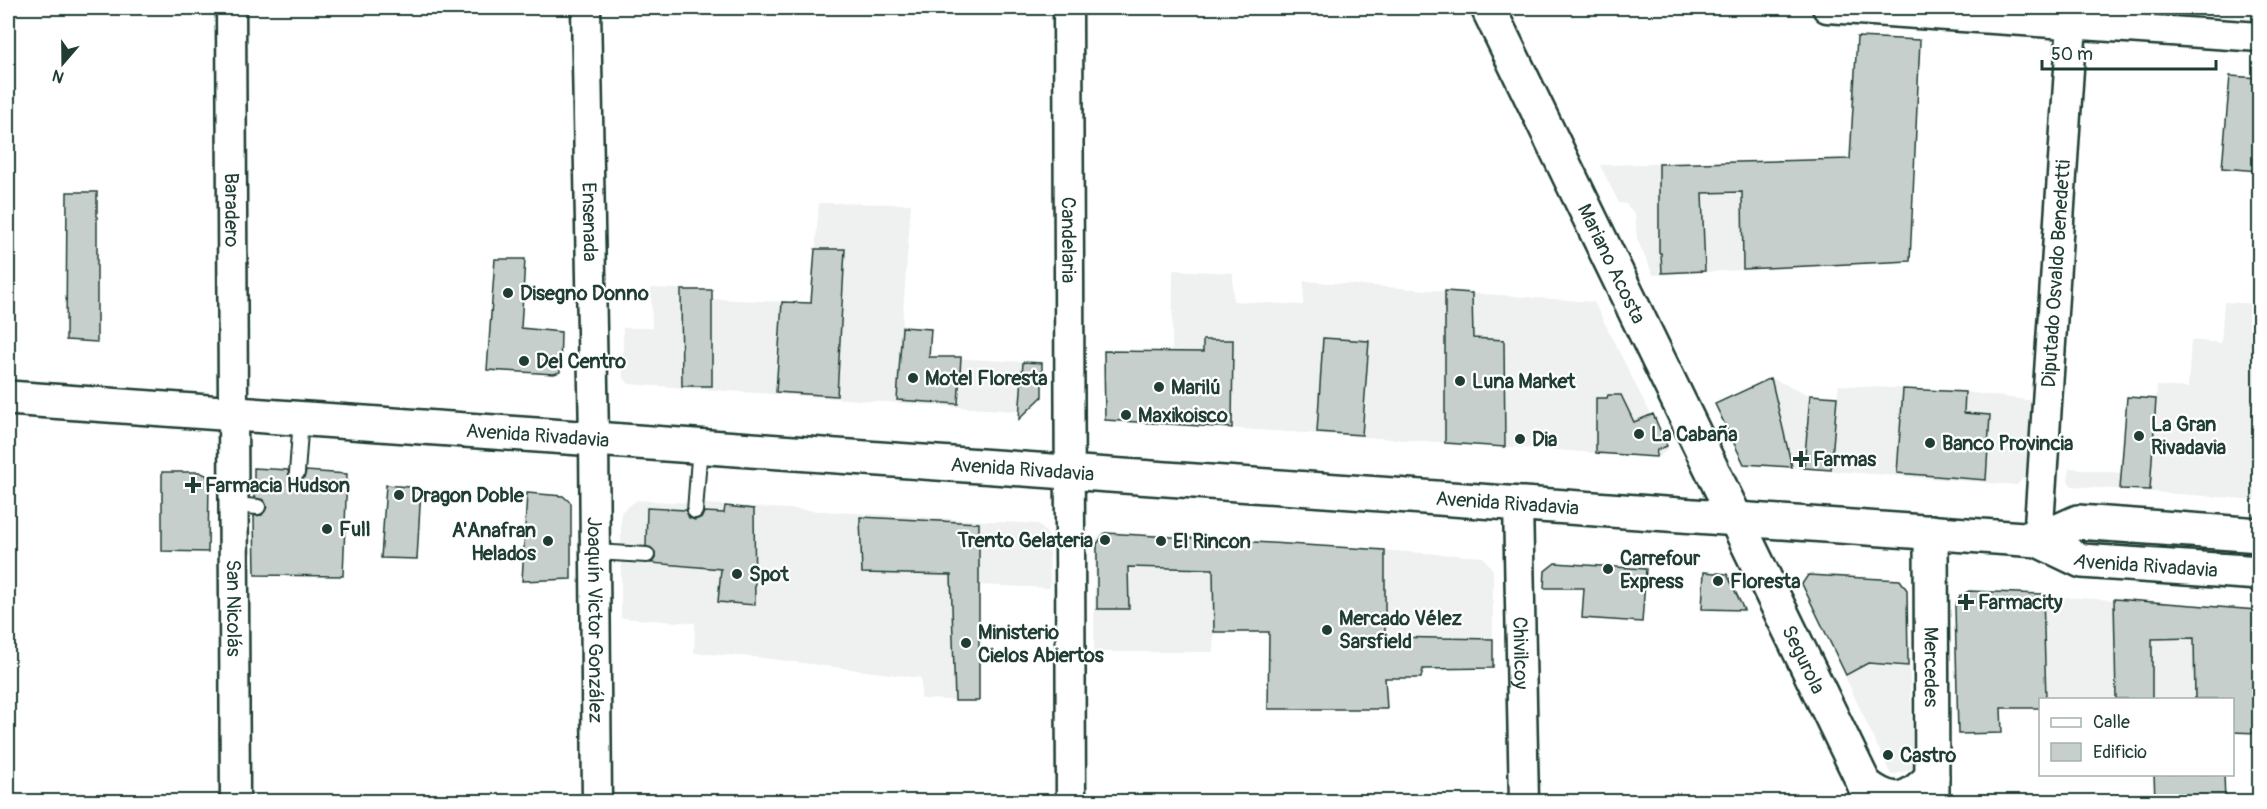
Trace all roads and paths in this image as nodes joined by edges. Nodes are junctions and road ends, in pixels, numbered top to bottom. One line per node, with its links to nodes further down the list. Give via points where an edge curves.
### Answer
1 (231, 8): 9 (street, Baradero)
2 (586, 8): 11 (street, Ensenada)
3 (1068, 8): 13 (street, Candelaria)
4 (1488, 8): 17 (main road, Mariano Acosta)
5 (1827, 8): 6 (street)
6 (2072, 16): 7 (street); 20 (street, Diputado Osvaldo Benedetti)
7 (2259, 37)
8 (8, 398): 9 (main road, Avenida Rivadavia)
9 (233, 414): 10 (main road, Avenida Rivadavia); 26 (street, San Nicolás, via 245,506)
10 (301, 418): 11 (main road, Avenida Rivadavia); 14 (lane)
11 (594, 438): 12 (main road, Avenida Rivadavia); 21 (street, Joaquín Victor González)
12 (700, 445): 13 (main road, Avenida Rivadavia); 16 (lane)
13 (1070, 472): 15 (main road, Avenida Rivadavia); 28 (street, Candelaria)
14 (297, 473)
15 (1518, 503): 17 (main road, Avenida Rivadavia); 29 (street, Chivilcoy)
16 (695, 511)
17 (1736, 517): 18 (main road, Avenida Rivadavia); 25 (main road, Segurola)
18 (1930, 532): 20 (main road, Avenida Rivadavia); 24 (main road, Mercedes)
19 (2259, 535): 20 (main road, Avenida Rivadavia, via 2078,522)
20 (2038, 540): 23 (main road, Avenida Rivadavia, via 2082,561)
21 (595, 552): 22 (lane); 27 (street, Joaquín Victor González)
22 (647, 555)
23 (2259, 573)
24 (1932, 789): 25 (main road, via 1898,800)
25 (1868, 793)
26 (235, 801)
27 (597, 801)
28 (1071, 801)
29 (1524, 801)

